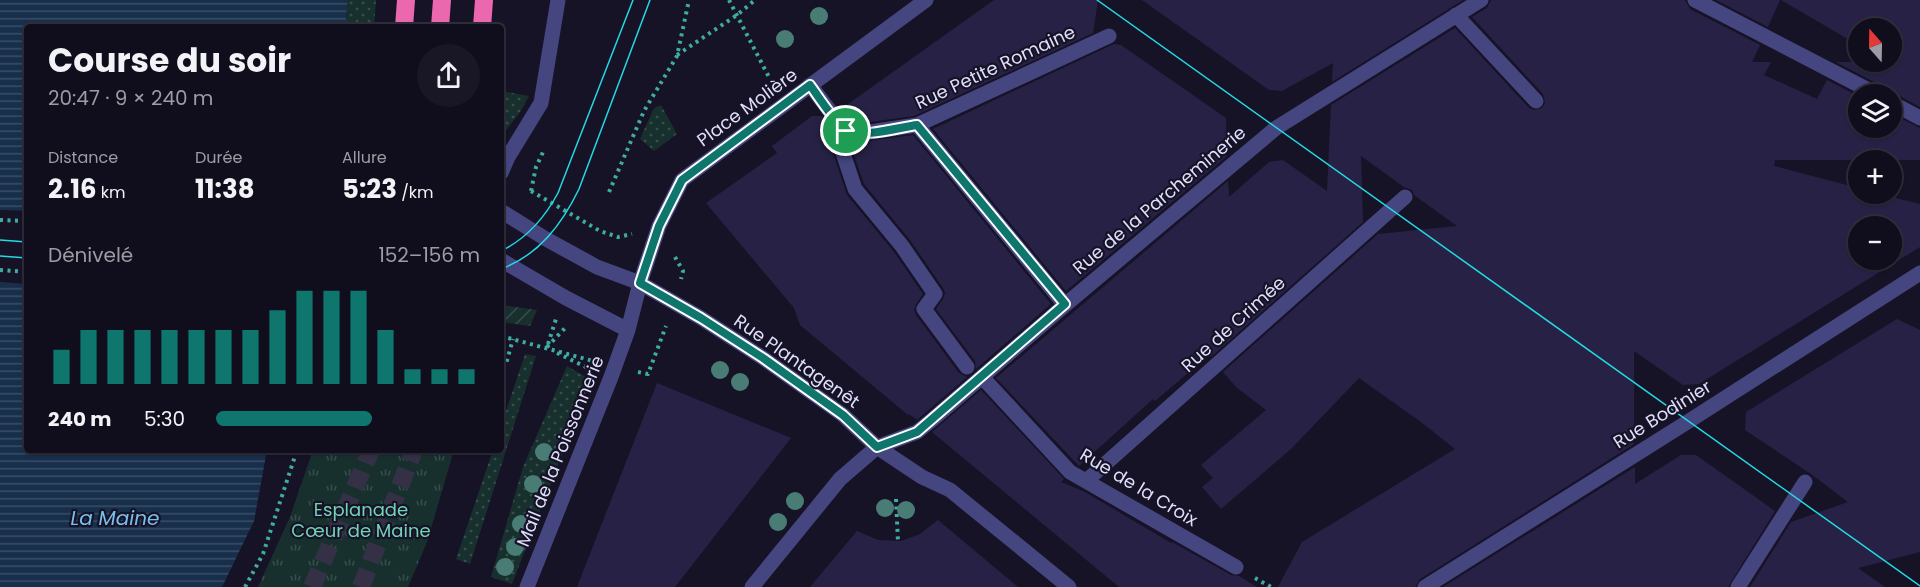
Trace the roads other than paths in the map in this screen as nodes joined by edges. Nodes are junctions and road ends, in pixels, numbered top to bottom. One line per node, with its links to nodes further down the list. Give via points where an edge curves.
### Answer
1 (406, 0): 9 (highway)
2 (442, 0): 10 (highway)
3 (484, 0): 11 (highway)
4 (558, 0): 20 (street, via 541,103)
5 (926, 0): 14 (street, Place Molière)
6 (1481, 0): 8 (street, Rue de la Parcheminerie)
7 (1695, 0): 13 (street)
8 (1456, 15): 15 (street); 26 (street, Rue de la Parcheminerie, via 1276,128)
9 (404, 24)
10 (440, 24)
11 (482, 24)
12 (1109, 36): 18 (street, Rue Petite Romaine)
13 (1857, 84)
14 (810, 85): 19 (street); 25 (street, Place Molière, via 682,180 659,226)
15 (1536, 101)
16 (1902, 108): 17 (street)
17 (1920, 118)
18 (917, 125): 19 (street, Rue Petite Romaine, via 863,133); 26 (street)
19 (846, 131): 28 (street, via 841,147 855,189 935,294 924,309)
20 (504, 166)
21 (1405, 197): 31 (street, Rue de Crimée)
22 (504, 213): 25 (street, Rue Plantagenêt, via 597,267)
23 (504, 262): 27 (street)
24 (1920, 273): 37 (street, Rue Bodinier)
25 (640, 283): 27 (street, Mail de la Poissonnerie); 30 (street, Rue Plantagenêt, via 763,358 843,415)
26 (1065, 304): 29 (street, Rue de la Parcheminerie)
27 (628, 330): 34 (street, Mail de la Poissonnerie)
28 (967, 367)
29 (982, 377): 30 (street, Rue de la Parcheminerie, via 917,432); 31 (street, Rue de la Croix, via 1070,472)
30 (877, 447): 35 (street, via 840,479); 36 (street, Rue Plantagenêt, via 922,477 950,490)
31 (1086, 481): 33 (street, Rue de la Croix)
32 (1805, 482): 38 (street)
33 (1236, 567)
34 (527, 587)
35 (752, 587)
36 (1069, 587)
37 (1425, 587)
38 (1738, 587)

